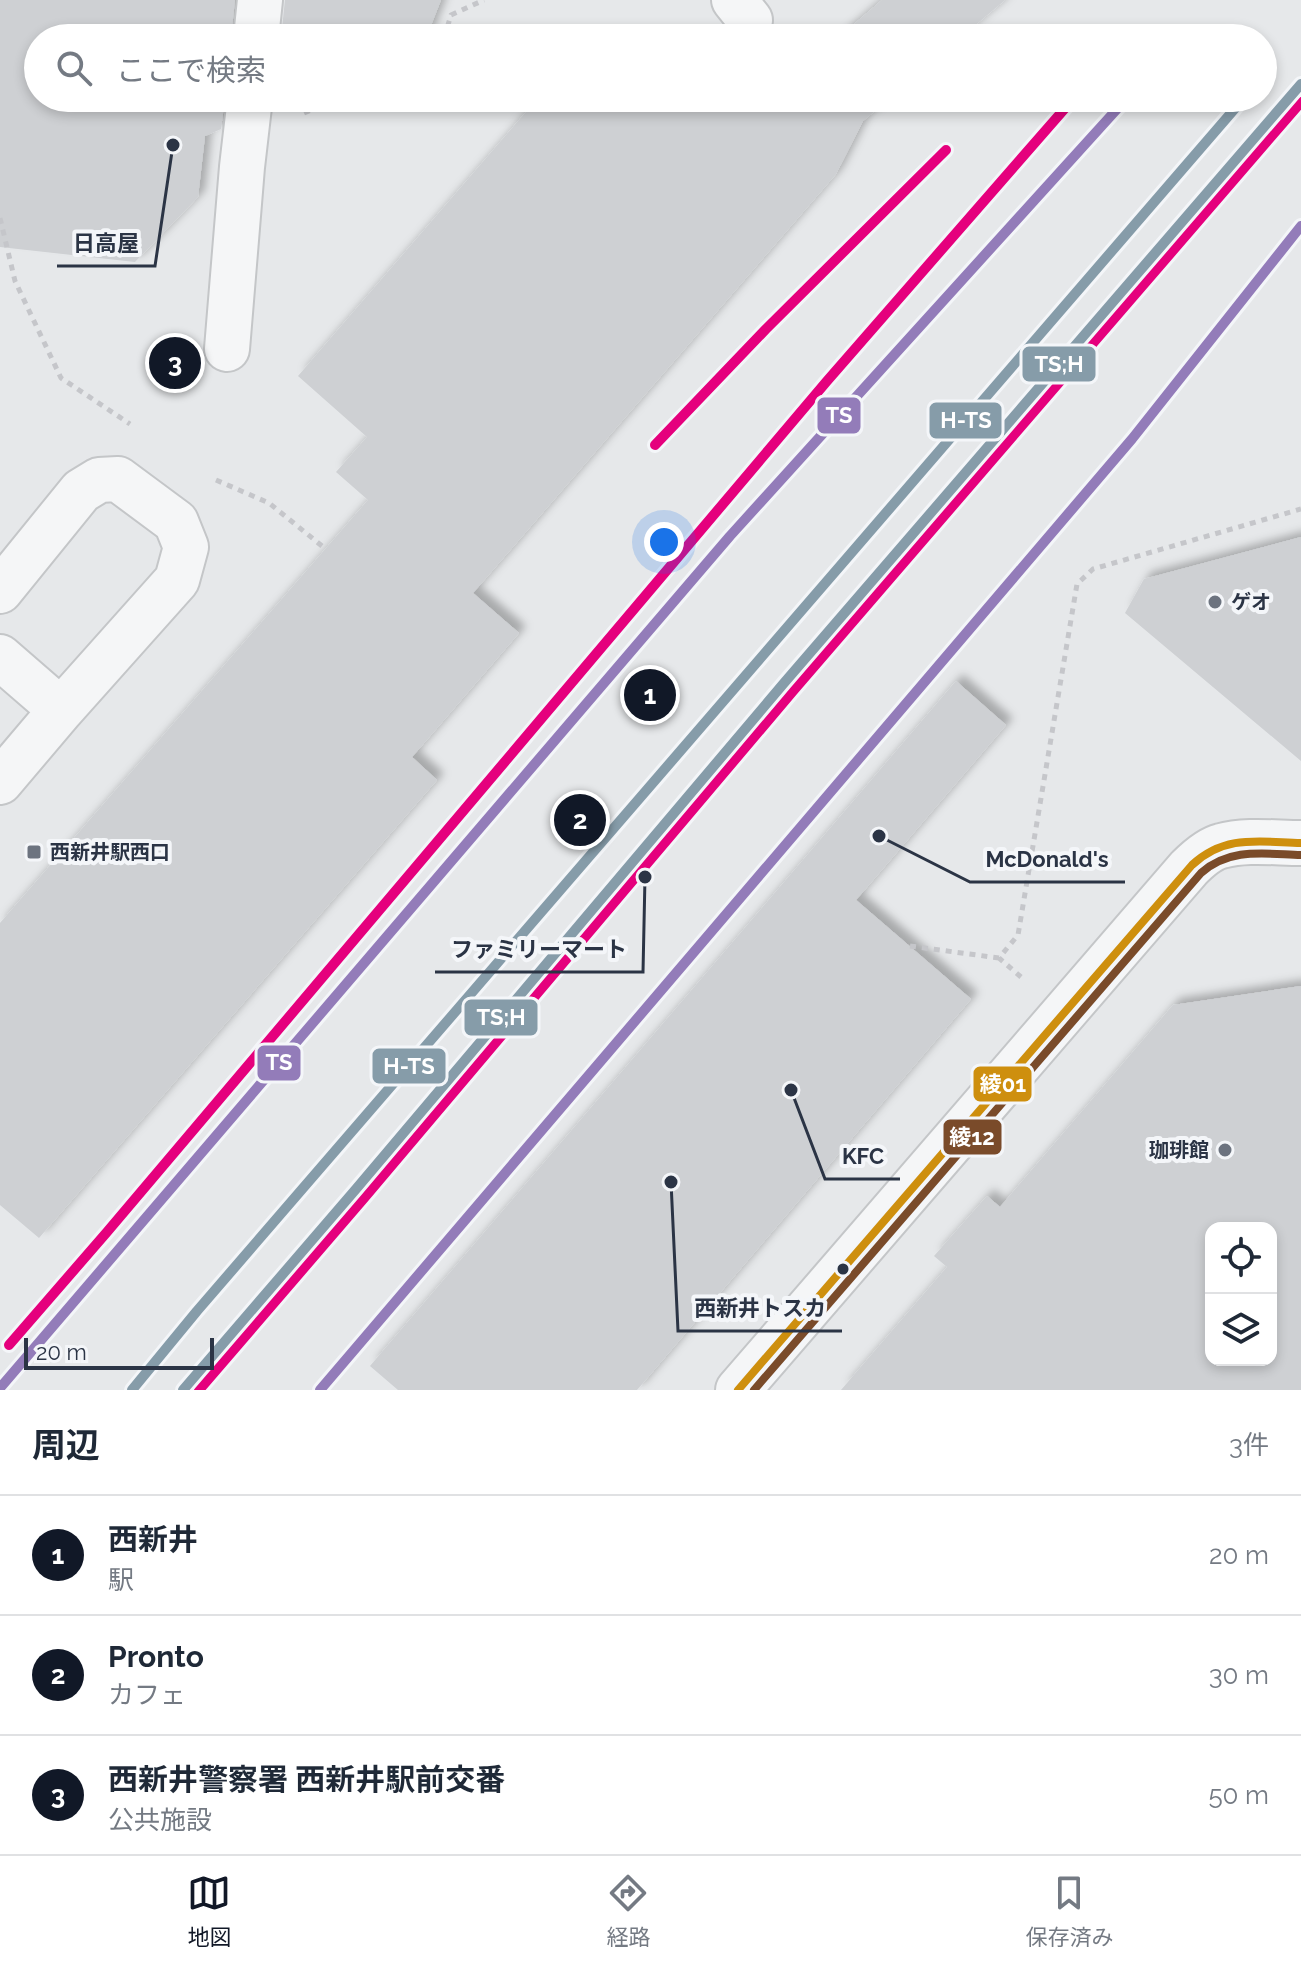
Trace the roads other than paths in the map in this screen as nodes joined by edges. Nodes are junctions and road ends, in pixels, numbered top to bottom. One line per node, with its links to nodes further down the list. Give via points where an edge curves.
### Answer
1 (260, 0): 2 (street)
2 (257, 24)
3 (248, 112): 4 (street)
4 (227, 349)
5 (0, 591): 7 (street, via 81,491 99,480 118,479 176,522 186,547 177,580)
6 (0, 657): 7 (street)
7 (61, 710): 8 (street)
8 (0, 782)
9 (1301, 843): 10 (street, via 1220,846 1189,868)
10 (738, 1390)

